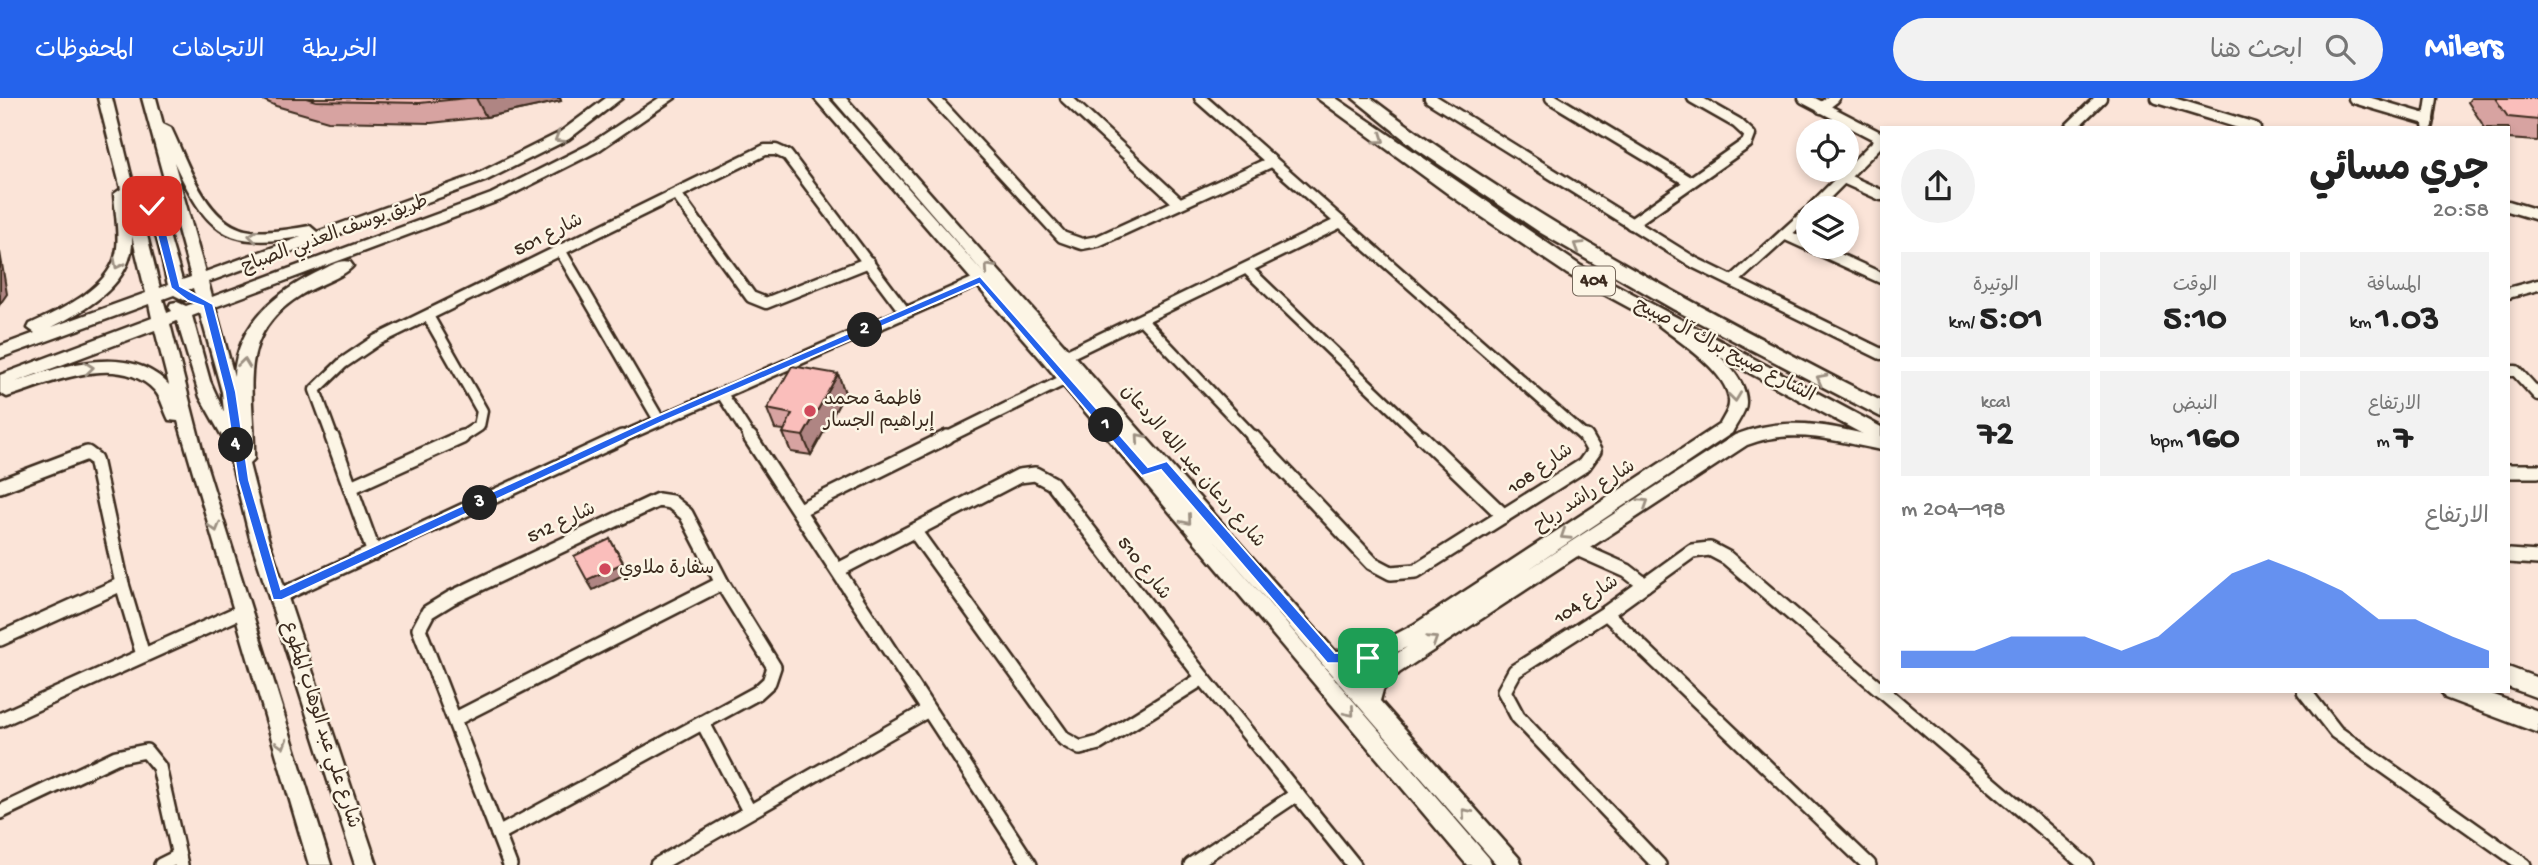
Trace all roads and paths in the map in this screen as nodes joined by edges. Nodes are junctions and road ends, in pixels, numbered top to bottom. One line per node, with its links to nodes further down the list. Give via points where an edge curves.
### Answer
1 (105, 98): 24 (street)
2 (612, 98): 37 (street, طريق يوسف العذبي الصباح, one-way to 37, via 564,136 527,157)
3 (821, 98): 40 (street, شارع ردعان عبد الله الردعان)
4 (839, 98): 40 (street, شارع ردعان عبد الله الردعان)
5 (934, 98): 41 (street, via 1062,237 1082,244 1098,241)
6 (1066, 98): 41 (street)
7 (1200, 98): 29 (street, شارع 108)
8 (1325, 98): 62 (main road, الشارع صبيح براك آل صبيح / 404, one-way to 62, via 1532,244)
9 (1361, 98): 31 (main road, الشارع صبيح براك آل صبيح / 404)
10 (1385, 98): 31 (main road, via 1432,138)
11 (1430, 98): 46 (street)
12 (1551, 98): 32 (street)
13 (1693, 98): 32 (street, via 1750,135 1747,143)
14 (1804, 98): 22 (street)
15 (1834, 98): 22 (street)
16 (2101, 98): 25 (street)
17 (2157, 98): 26 (street)
18 (2354, 98): 23 (street)
19 (2432, 98): 23 (street)
20 (667, 99): 44 (street, طريق يوسف العذبي الصباح, via 547,174)
21 (149, 103): 37 (street, one-way to 21, via 288,236 232,233 211,219); 59 (street, شارع علي عبد الوهاب المطوع)
22 (1821, 108): 27 (street)
23 (2428, 124)
24 (111, 125): 35 (street); 65 (street, one-way to 65, via 125,249 121,261 90,298 52,321)
25 (2072, 126)
26 (2249, 126)
27 (1880, 138)
28 (1880, 140): 30 (street)
29 (1271, 162): 41 (street); 45 (street, شارع 108)
30 (1859, 162)
31 (1461, 172): 76 (main road, الشارع صبيح براك آل صبيح / 404, one-way to 31, via 1620,272)
32 (1690, 182): 46 (street)
33 (1839, 182): 39 (street)
34 (1852, 182): 38 (street)
35 (127, 185): 59 (street, via 157,214); 60 (street)
36 (676, 194): 50 (street, شارع 501); 52 (street, via 751,297 766,303); 52 (street, شارع 501, via 743,159 778,149)
37 (438, 195): 59 (street, طريق يوسف العذبي الصباح, via 389,212 353,239)
38 (1880, 195)
39 (1825, 196)
40 (918, 198): 55 (street, شارع ردعان عبد الله الردعان); 68 (street, شارع ردعان عبد الله الردعان, one-way to 40)
41 (1179, 203)
42 (2510, 207): 43 (street)
43 (2538, 215)
44 (449, 216): 59 (street, طريق يوسف العذبي الصباح); 85 (street, one-way to 44, via 247,435 244,354 264,316 300,287)
45 (1341, 222): 53 (street); 89 (street, شارع 108, via 1583,433 1594,451 1584,465)
46 (1631, 224): 56 (street)
47 (1796, 225): 48 (street)
48 (1786, 235): 49 (street); 56 (street)
49 (1796, 240)
50 (560, 250): 63 (street, شارع 501); 77 (street)
51 (1839, 259): 54 (street)
52 (869, 262): 61 (street, شارع 501)
53 (1247, 269): 64 (street); 89 (street)
54 (1880, 278)
55 (980, 279): 61 (street); 71 (street, شارع ردعان عبد الله الردعان)
56 (1733, 281): 67 (street)
57 (2535, 289): 58 (street)
58 (2510, 293)
59 (188, 298): 60 (street, طريق يوسف العذبي الصباح); 60 (street); 79 (street, شارع علي عبد الوهاب المطوع, via 230,392); 79 (street, via 209,402)
60 (157, 310): 66 (street, طريق يوسف العذبي الصباح); 69 (street); 72 (street, طريق يوسف العذبي الصباح); 81 (street)
61 (905, 312): 74 (street)
62 (1658, 315): 78 (main road, الشارع صبيح براك آل صبيح / 404); 106 (street, شارع راشد رباح, one-way to 106, via 1730,379 1738,405 1732,421 1676,463 1420,631)
63 (428, 316): 87 (street, شارع 501, via 377,340 315,390); 87 (street, via 482,411 479,426)
64 (1142, 320): 68 (street); 89 (street, شارع 108, via 1372,563 1385,571 1416,571)
65 (0, 343)
66 (0, 352)
67 (1880, 354)
68 (1067, 355): 82 (street, شارع ردعان عبد الله الردعان, one-way to 68)
69 (0, 369)
70 (2510, 371): 75 (street, via 2516,371)
71 (1066, 379): 82 (street, شارع ردعان عبد الله الردعان); 88 (street)
72 (0, 381)
73 (0, 393): 81 (street, one-way to 81, via 73,370 118,367 136,371 162,387)
74 (722, 394): 77 (street); 88 (street)
75 (2538, 395)
76 (1880, 409)
77 (659, 419): 93 (street)
78 (1880, 435)
79 (235, 443): 85 (street, شارع علي عبد الوهاب المطوع)
80 (1880, 444): 92 (street, شارع راشد رباح, one-way to 80, via 1756,433 1816,428)
81 (196, 461): 101 (street, one-way to 101)
82 (1154, 468): 91 (street, شارع ردعان عبد الله الردعان)
83 (2510, 471): 84 (street)
84 (2538, 471)
85 (243, 480): 100 (street, شارع علي عبد الوهاب المطوع)
86 (0, 486): 98 (street, via 88,453 95,459)
87 (351, 487): 93 (street, شارع 501)
88 (799, 510): 96 (street)
89 (1504, 516)
90 (915, 532): 96 (street, شارع 510); 107 (street, شارع 510, via 1019,476 1035,474 1052,483); 107 (street, via 1064,739 1080,748 1099,743)
91 (1217, 542): 105 (street, شارع ردعان عبد الله الردعان); 133 (street, شارع ردعان عبد الله الردعان, one-way to 133)
92 (1575, 548): 99 (street, via 1627,571); 106 (street, شارع راشد رباح, one-way to 92)
93 (373, 552): 100 (street)
94 (2510, 556): 95 (street)
95 (2538, 558)
96 (838, 570): 115 (street)
97 (722, 583): 116 (street); 116 (street, شارع 512, via 686,514 671,502 658,500 451,598 428,612 419,629); 119 (street, شارع 512, via 774,667 769,682 757,692)
98 (122, 584): 103 (street); 104 (street)
99 (1645, 585): 102 (street, شارع 104); 110 (street, شارع 104, via 1692,551 1710,549 1727,558)
100 (277, 597): 127 (street, شارع علي عبد الوهاب المطوع)
101 (240, 612): 104 (street); 126 (street, one-way to 126)
102 (1606, 613): 135 (street, شارع 104, via 1515,671 1504,691 1518,717); 136 (street)
103 (0, 639)
104 (144, 655): 117 (street)
105 (1332, 659): 106 (street, شارع راشد رباح); 114 (street, شارع ردعان عبد الله الردعان)
106 (1385, 660): 114 (street, شارع راشد رباح)
107 (1203, 678): 120 (street, شارع 510)
108 (2510, 678): 109 (main road)
109 (2538, 688)
110 (1880, 689)
111 (1884, 693): 137 (street, شارع 104)
112 (2305, 693): 138 (street, via 2336,732)
113 (2458, 693): 118 (main road)
114 (1370, 703): 134 (street, شارع ردعان عبد الله الردعان, one-way to 114)
115 (928, 710): 121 (street); 130 (street)
116 (455, 719): 123 (street, شارع 512)
117 (0, 720)
118 (2538, 722)
119 (703, 723): 121 (street); 123 (street, شارع 512)
120 (1297, 794): 131 (street); 132 (street, شارع 510)
121 (749, 811): 129 (street)
122 (0, 812): 124 (street, via 116,757 146,751 159,767)
123 (498, 834): 128 (street, شارع 512)
124 (180, 860): 125 (street)
125 (161, 865)
126 (320, 865)
127 (366, 865)
128 (510, 865)
129 (657, 865)
130 (1030, 865)
131 (1191, 865)
132 (1354, 865)
133 (1481, 865)
134 (1511, 865)
135 (1659, 865)
136 (1869, 865)
137 (2086, 865)
138 (2524, 865)

